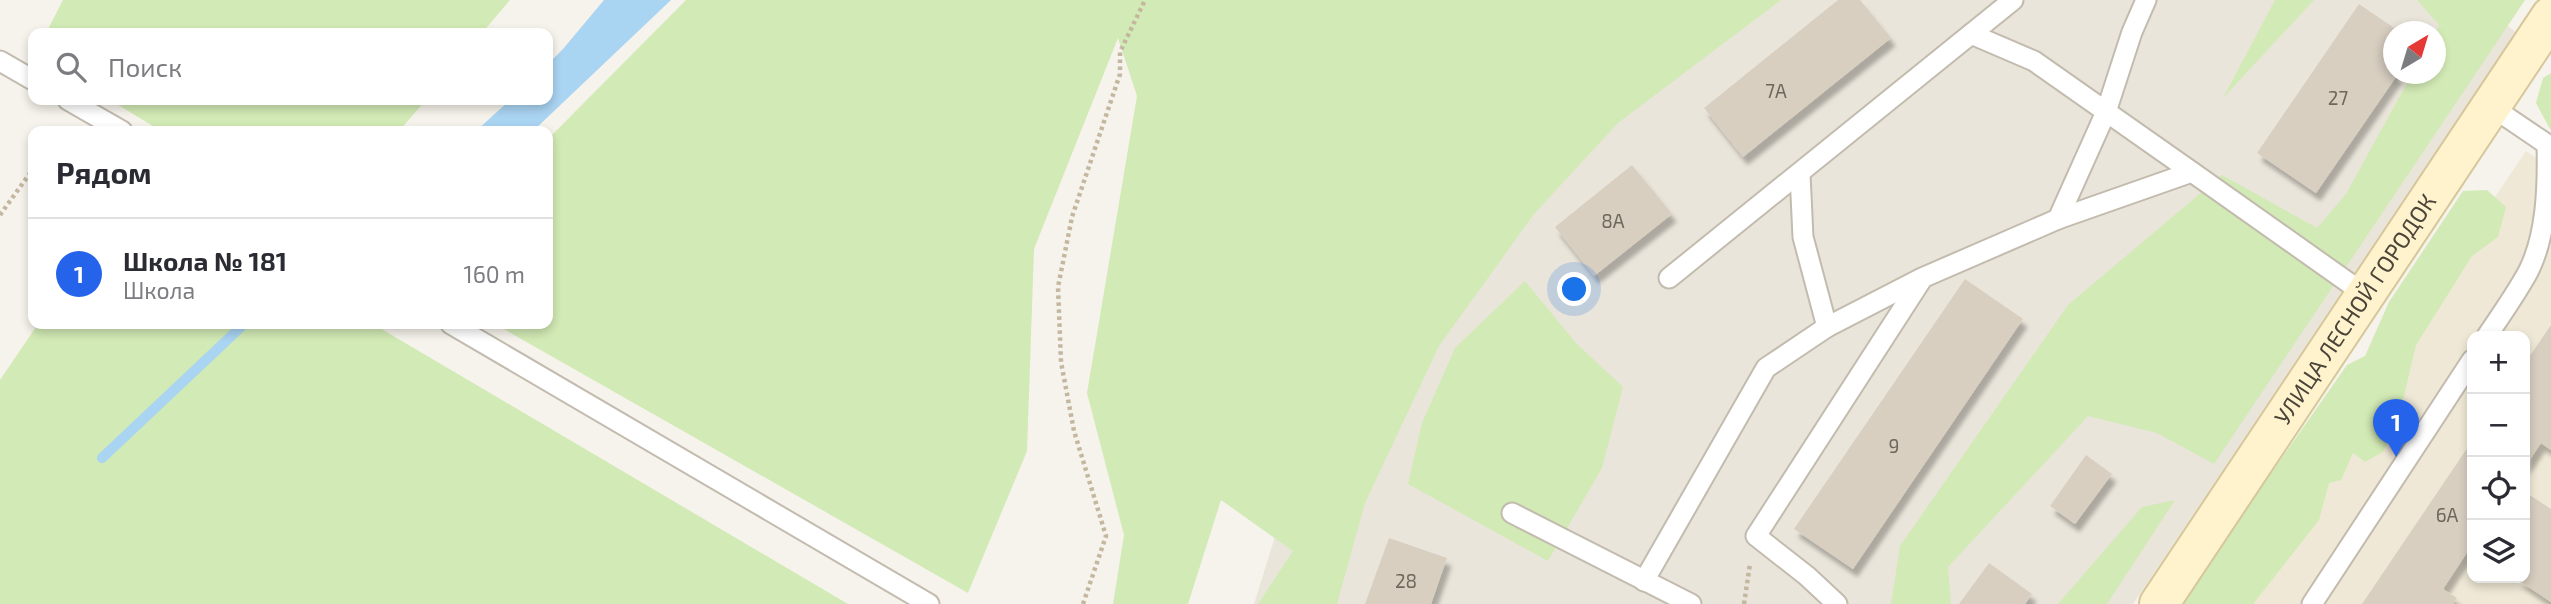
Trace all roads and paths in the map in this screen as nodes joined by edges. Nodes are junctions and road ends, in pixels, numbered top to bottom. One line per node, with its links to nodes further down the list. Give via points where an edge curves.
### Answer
1 (1144, 0): 28 (path, via 1121,52 1120,74 1072,218 1058,287 1065,385 1106,536)
2 (2013, 0): 5 (lane)
3 (2146, 0): 10 (lane)
4 (2551, 16): 9 (street, УЛИЦА ЛЕСНОЙ ГОРОДОК)
5 (1971, 34): 10 (lane, via 2034,61); 14 (lane)
6 (0, 61): 7 (lane)
7 (28, 77)
8 (77, 105): 11 (lane)
9 (2492, 107): 12 (lane); 20 (street, УЛИЦА ЛЕСНОЙ ГОРОДОК)
10 (2106, 112): 13 (lane); 17 (lane)
11 (113, 126)
12 (2549, 146): 23 (lane, via 2542,228 2529,271)
13 (2192, 172): 17 (lane); 20 (lane)
14 (1800, 174): 18 (lane); 21 (lane, via 1803,237)
15 (28, 176): 16 (path)
16 (0, 215)
17 (2058, 219): 19 (lane)
18 (1669, 278)
19 (1922, 278): 21 (lane); 30 (lane, via 1756,536)
20 (2366, 295): 31 (street, УЛИЦА ЛЕСНОЙ ГОРОДОК)
21 (1827, 327): 26 (lane, via 1766,368)
22 (460, 329): 27 (lane)
23 (2490, 331)
24 (2467, 368): 32 (lane)
25 (1512, 513): 26 (lane)
26 (1644, 581): 29 (lane)
27 (929, 604)
28 (1083, 604)
29 (1691, 604)
30 (1837, 604)
31 (2159, 604)
32 (2312, 604)

